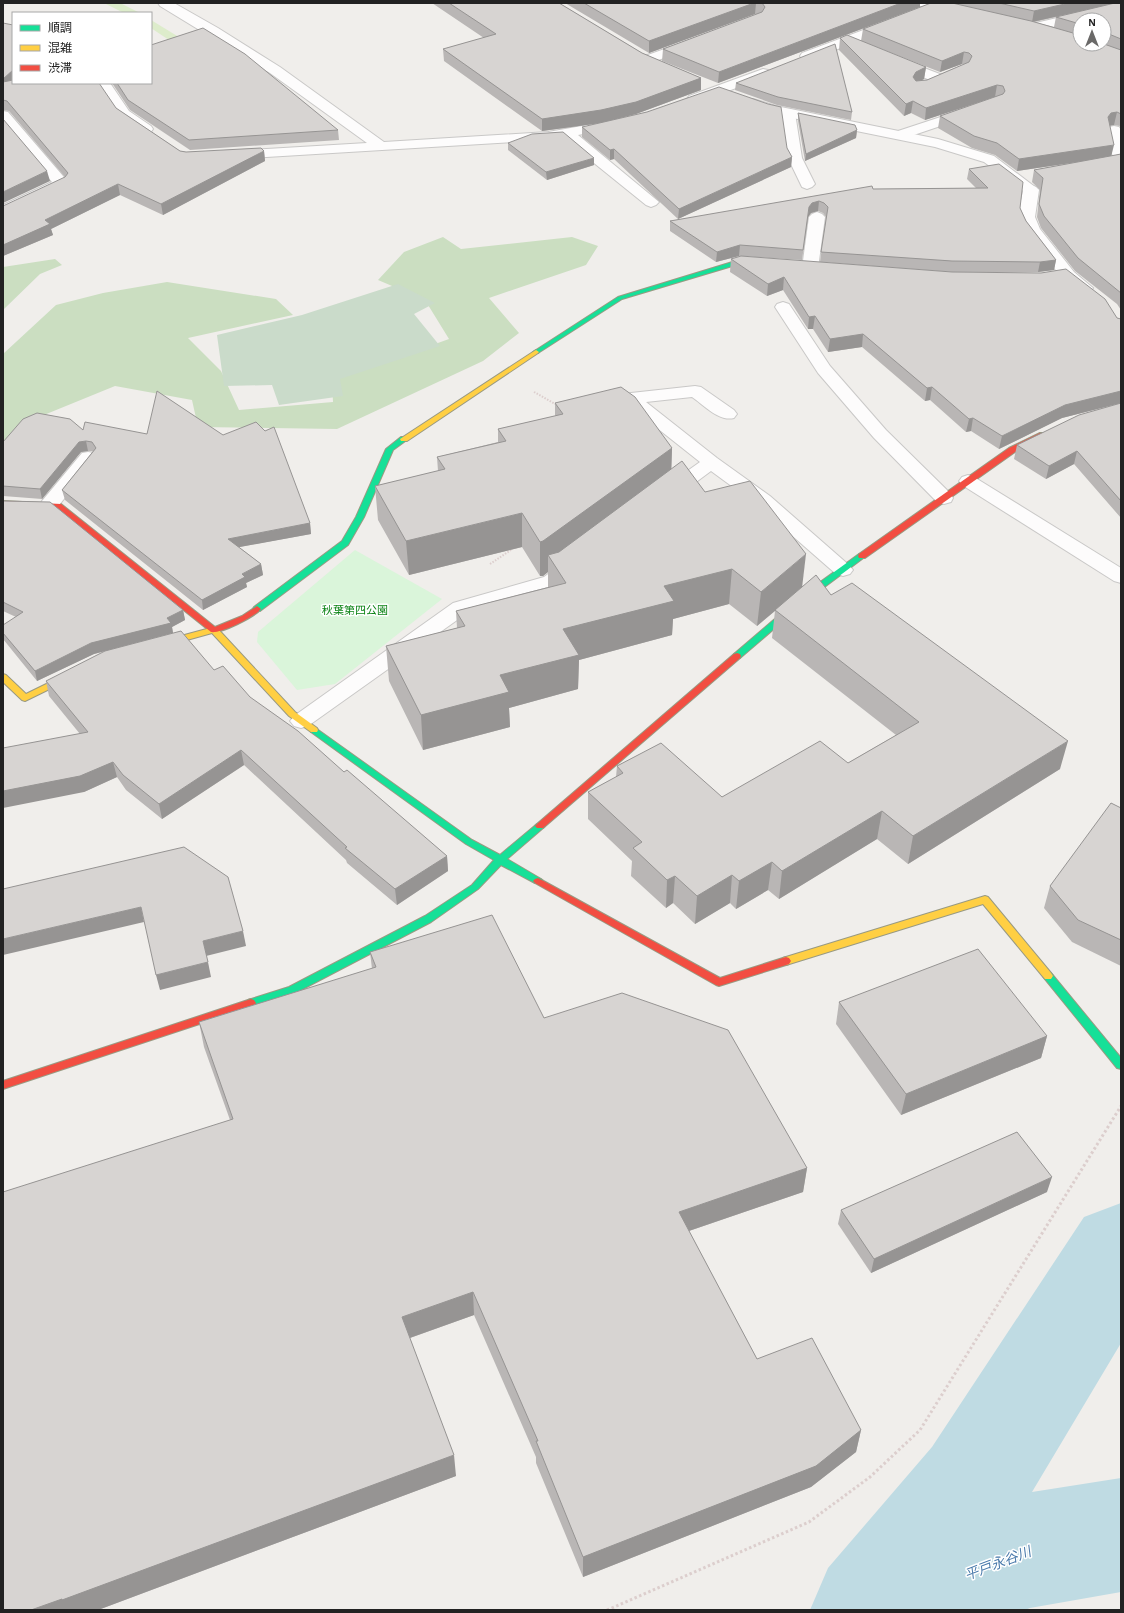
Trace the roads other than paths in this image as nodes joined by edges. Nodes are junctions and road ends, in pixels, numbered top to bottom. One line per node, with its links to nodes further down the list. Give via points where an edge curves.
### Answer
1 (165, 3): 32 (street, via 275,70)
2 (930, 4): 4 (street); 5 (street)
3 (1121, 7): 8 (street)
4 (969, 12)
5 (914, 15)
6 (899, 20): 11 (street)
7 (1017, 25): 8 (street)
8 (1032, 28): 9 (street)
9 (1059, 36)
10 (706, 38): 15 (street)
11 (847, 41): 12 (street); 16 (street)
12 (861, 47)
13 (634, 52): 15 (street)
14 (882, 56): 21 (street, via 945,77)
15 (648, 60): 18 (street)
16 (797, 60)
17 (775, 68): 22 (street)
18 (665, 69)
19 (698, 82): 22 (street)
20 (104, 84): 31 (street, via 124,114)
21 (927, 85)
22 (718, 90): 23 (street); 25 (street)
23 (683, 103)
24 (980, 107): 30 (street)
25 (788, 113): 30 (street); 36 (street, via 795,158)
26 (3, 115): 38 (street, via 61,183)
27 (621, 123): 29 (street)
28 (1114, 130): 34 (street)
29 (566, 133): 32 (street); 37 (street)
30 (900, 135): 42 (street, via 938,143 989,159 1016,178 1031,183 1026,217 1033,230 1064,275)
31 (155, 136)
32 (381, 147): 33 (street)
33 (218, 156)
34 (1121, 161): 35 (street)
35 (1083, 167)
36 (807, 184)
37 (651, 202)
38 (3, 212)
39 (817, 217): 41 (street)
40 (770, 265): 58 (street, via 739,262 620,298 418,428 390,449 360,517 345,543 245,618)
41 (810, 268)
42 (1098, 298)
43 (783, 307): 51 (street, via 824,369 880,434)
44 (631, 398): 45 (street, via 695,391); 46 (street); 49 (street)
45 (728, 414)
46 (577, 415)
47 (1054, 430): 50 (street, via 1012,450)
48 (88, 457): 53 (street)
49 (711, 462): 54 (street); 56 (street, via 763,500)
50 (968, 481): 51 (street); 57 (street)
51 (944, 498): 56 (street)
52 (3, 503): 53 (street)
53 (49, 505): 58 (street, via 58,506)
54 (653, 505)
55 (589, 552): 62 (street, via 551,581 460,608)
56 (843, 570): 63 (street, via 808,595)
57 (1121, 577)
58 (214, 630): 59 (street); 62 (street)
59 (146, 648)
60 (80, 670): 61 (street, via 25,698)
61 (3, 676)
62 (301, 721): 63 (street, via 469,842)
63 (500, 860): 64 (street, via 719,982 985,900); 65 (street, via 475,887 428,919 292,990)
64 (1121, 1064)
65 (3, 1085)

